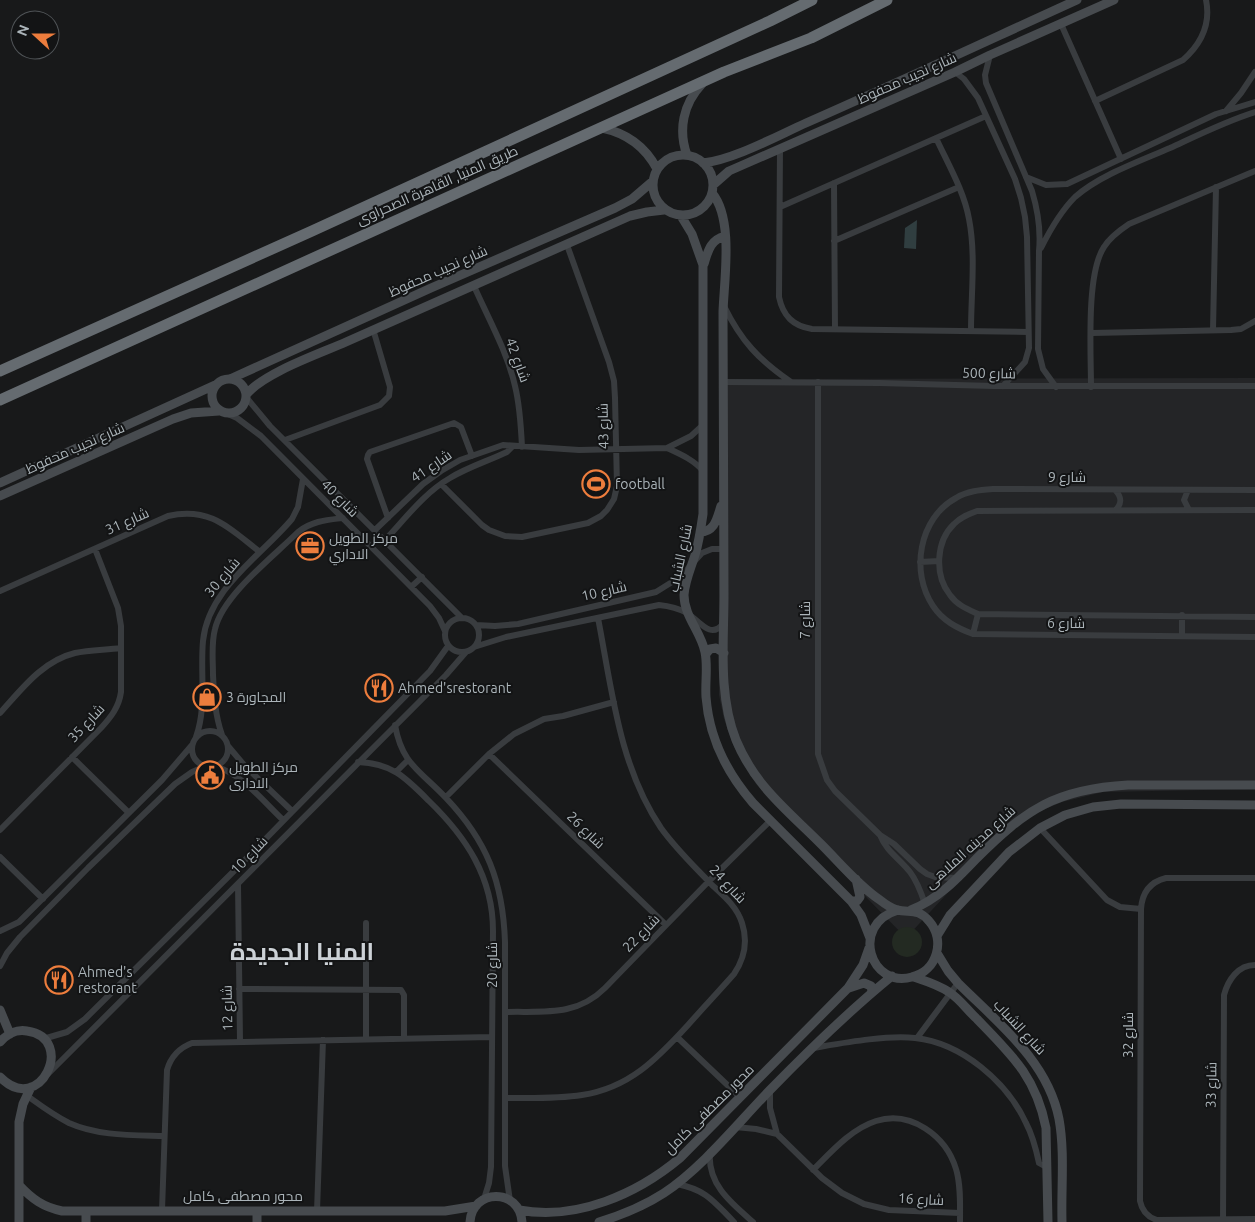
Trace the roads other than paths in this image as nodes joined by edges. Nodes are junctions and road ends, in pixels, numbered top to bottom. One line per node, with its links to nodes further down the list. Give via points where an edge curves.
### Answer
1 (812, 0): 59 (highway, طريق المنيا, القاهرة الصحراوى, via 330,223)
2 (887, 0): 11 (highway, طريق المنيا, القاهرة الصحراوى, via 812,38)
3 (1077, 0): 20 (street, شارع نجيب محفوظ)
4 (1114, 0): 6 (street, شارع نجيب محفوظ)
5 (1206, 0): 12 (street, via 1206,24 1192,52 1183,60)
6 (1104, 2): 7 (street, شارع نجيب محفوظ)
7 (1061, 24): 8 (street, شارع نجيب محفوظ); 12 (street)
8 (990, 55): 9 (street, شارع نجيب محفوظ); 30 (street, via 986,83)
9 (955, 72): 16 (street, via 972,88); 19 (street, شارع نجيب محفوظ)
10 (1255, 72): 14 (street)
11 (706, 80): 17 (highway, طريق المنيا, القاهرة الصحراوى); 22 (street, via 691,97 684,118 682,133)
12 (1095, 101): 23 (street)
13 (1255, 102): 14 (street)
14 (1226, 110): 21 (street)
15 (1255, 112): 24 (street)
16 (986, 116): 18 (street); 54 (street, via 1015,179 1024,211)
17 (602, 128): 27 (street, via 619,132 634,142 648,154); 71 (highway, طريق المنيا, القاهرة الصحراوى)
18 (936, 138): 33 (street); 35 (street)
19 (780, 148): 26 (street, شارع نجيب محفوظ); 38 (street)
20 (740, 152): 25 (street, شارع نجيب محفوظ); 26 (street)
21 (1137, 152): 23 (street); 24 (street)
22 (687, 155): 25 (street); 27 (street, via 667,159)
23 (1121, 159): 29 (street)
24 (1140, 161): 32 (street)
25 (703, 163): 36 (street, via 712,177)
26 (745, 164): 36 (street, شارع نجيب محفوظ, via 729,171)
27 (657, 169): 31 (street)
28 (1255, 171): 34 (street)
29 (1092, 172): 30 (street, via 1067,184 1056,185); 32 (street)
30 (1026, 177): 45 (street, via 1040,220)
31 (652, 181): 37 (street, شارع نجيب محفوظ); 39 (street, via 654,194)
32 (1096, 182): 45 (street, via 1066,207)
33 (834, 183): 38 (street); 43 (street)
34 (1216, 187): 52 (street); 55 (street, via 1129,224 1115,234 1096,262)
35 (959, 188): 43 (street); 53 (street, via 971,235)
36 (713, 189): 41 (street, via 704,208 689,216); 42 (street, via 721,210)
37 (624, 204): 40 (street); 58 (street, شارع نجيب محفوظ)
38 (780, 207): 50 (street, via 781,307 793,323 802,327)
39 (664, 210): 40 (street, شارع نجيب محفوظ); 41 (street)
40 (630, 216): 44 (street, شارع نجيب محفوظ)
41 (681, 216): 46 (street, شارع الشباب)
42 (725, 236): 46 (street, via 710,245); 48 (street)
43 (834, 241): 50 (street)
44 (567, 245): 47 (street, شارع نجيب محفوظ); 82 (street, شارع 43, via 612,371)
45 (1039, 251): 57 (street)
46 (704, 265): 75 (street, شارع الشباب)
47 (474, 286): 51 (street, شارع نجيب محفوظ); 80 (street, شارع 42, via 515,384)
48 (724, 305): 62 (street); 63 (street, via 744,342 759,358)
49 (1255, 322): 52 (street, via 1241,329)
50 (835, 329): 53 (street)
51 (373, 330): 60 (street, شارع نجيب محفوظ); 78 (street, via 390,387 387,400)
52 (1214, 330): 55 (street)
53 (971, 331): 54 (street)
54 (1028, 332): 56 (street)
55 (1092, 333): 69 (street)
56 (1028, 354): 57 (street); 66 (street, via 1020,369)
57 (1038, 354): 68 (street, via 1043,369)
58 (273, 359): 60 (street); 61 (street, شارع نجيب محفوظ)
59 (0, 371)
60 (280, 371): 70 (street, شارع نجيب محفوظ, via 260,382)
61 (230, 379): 65 (street); 70 (street, via 241,384)
62 (723, 382): 63 (street, شارع 500); 92 (street)
63 (792, 382): 64 (street, شارع 500)
64 (818, 382): 66 (street, شارع 500); 165 (street, شارع 7, via 818,754 824,774 835,791)
65 (215, 385): 72 (street, via 211,397 213,405); 73 (street, شارع نجيب محفوظ)
66 (1003, 386): 68 (street, شارع 500)
67 (1255, 386): 69 (street, شارع 500)
68 (1056, 387): 69 (street, شارع 500)
69 (1092, 387)
70 (246, 396): 72 (street, via 240,409 232,414); 76 (street, شارع 40)
71 (0, 400)
72 (223, 412): 74 (street, شارع نجيب محفوظ, via 191,413); 77 (street, شارع 40)
73 (155, 413): 74 (street); 86 (street, شارع نجيب محفوظ)
74 (161, 424): 91 (street, شارع نجيب محفوظ)
75 (703, 425): 81 (street, شارع 41, via 691,436); 84 (street, شارع الشباب)
76 (270, 426): 77 (street); 78 (street, شارع 40)
77 (261, 436): 85 (street, شارع 40)
78 (285, 440): 99 (street, شارع 40)
79 (513, 446): 80 (street, شارع 41); 83 (street, شارع 41, via 503,445); 87 (street, شارع 41, via 507,452)
80 (522, 447): 82 (street, شارع 41)
81 (666, 448): 82 (street, شارع 41); 84 (street, شارع 41, via 691,460)
82 (616, 449): 87 (street, شارع 43, via 616,492 611,505 601,516 588,523 522,537 505,536 489,530)
83 (472, 456): 97 (street, شارع 41, via 432,477); 97 (street, via 461,427 454,423 370,452 367,459)
84 (702, 472): 100 (street, شارع الشباب)
85 (303, 479): 96 (street, شارع 40); 98 (street, شارع 30, via 298,507)
86 (0, 483)
87 (441, 484): 102 (street, شارع 41)
88 (1115, 490): 89 (street, شارع 9); 93 (street, via 1121,500); 106 (street, شارع 9, via 974,491 956,498 940,510 922,544)
89 (1188, 490): 90 (street, شارع 9); 94 (street, via 1184,500)
90 (1255, 490)
91 (0, 496)
92 (723, 500): 100 (street, via 712,528); 104 (street)
93 (1116, 510): 94 (street); 107 (street, via 977,511 965,515 945,535)
94 (1188, 510): 95 (street)
95 (1255, 510)
96 (343, 518): 101 (street, شارع 30, via 314,523); 110 (street, شارع 40)
97 (388, 518): 99 (street, شارع 41)
98 (285, 527): 101 (street); 105 (street, شارع 30)
99 (375, 530): 102 (street, شارع 40)
100 (700, 532): 108 (street, شارع الشباب)
101 (294, 536): 114 (street, شارع 30)
102 (385, 540): 109 (street, شارع 40)
103 (95, 549): 105 (street, شارع 31, via 168,516 192,513 222,523); 112 (street, شارع 31); 132 (street, شارع 35, via 118,608)
104 (723, 549): 108 (street, شارع 10, via 707,551); 122 (street)
105 (260, 552): 111 (street, شارع 30)
106 (920, 562): 107 (street); 126 (street, شارع 6, via 925,590 933,606 957,628)
107 (939, 562): 117 (street, شارع 6, via 941,578 949,595 962,607)
108 (692, 564): 113 (street, شارع 10, via 672,583); 116 (street, شارع الشباب, via 684,594)
109 (422, 577): 110 (street); 120 (street, شارع 40)
110 (411, 587): 125 (street, شارع 40, via 435,611)
111 (226, 589): 114 (street); 139 (street, شارع 30, via 215,603 205,626)
112 (0, 591)
113 (656, 592): 115 (street); 124 (street, شارع 10)
114 (232, 596): 138 (street, شارع 30, via 218,620 213,637)
115 (659, 605): 116 (street, شارع 10, via 674,607); 121 (street, شارع 10)
116 (688, 614): 122 (street, شارع 10, via 708,630); 135 (street, شارع الشباب)
117 (978, 614): 118 (street, شارع 6); 126 (street)
118 (1182, 615): 119 (street, شارع 6); 128 (street)
119 (1255, 616)
120 (462, 618): 123 (street); 125 (street, via 453,620)
121 (598, 618): 127 (street, شارع 10); 140 (street, شارع 24)
122 (724, 623): 134 (street)
123 (476, 625): 124 (street, شارع 10); 131 (street, via 479,637)
124 (509, 625): 127 (street)
125 (445, 631): 130 (street)
126 (973, 634): 128 (street, شارع 6)
127 (512, 636): 131 (street, شارع 10)
128 (1182, 636): 129 (street, شارع 6)
129 (1255, 637)
130 (448, 646): 133 (street, via 456,652); 136 (street, شارع 10)
131 (474, 647): 133 (street)
132 (121, 648): 141 (street, via 73,654 53,662 33,678); 148 (street, شارع 35, via 122,692 117,707)
133 (466, 652): 137 (street, شارع 10)
134 (724, 653): 135 (street, via 713,648); 173 (street, via 726,702 734,736 746,762 766,790)
135 (706, 654): 162 (street, شارع الشباب, via 707,710 717,746 739,785)
136 (424, 677): 137 (street); 159 (street, شارع 10)
137 (433, 687): 142 (street, شارع 10)
138 (214, 696): 139 (street); 143 (street, شارع 30)
139 (202, 697): 144 (street, شارع 30)
140 (614, 702): 147 (street, via 544,719 514,734); 174 (street, شارع 24, via 625,750 644,800 672,843)
141 (0, 714)
142 (395, 725): 149 (street, شارع 20, via 399,743); 150 (street, شارع 10)
143 (222, 734): 144 (street, via 209,730); 146 (street)
144 (196, 737): 145 (street)
145 (192, 745): 151 (street, via 196,761); 154 (street)
146 (228, 746): 152 (street, via 226,759); 159 (street)
147 (490, 754): 157 (street); 183 (street, شارع 26)
148 (72, 757): 160 (street); 164 (street, شارع 35)
149 (408, 760): 153 (street); 157 (street, شارع 20)
150 (358, 762): 153 (street, شارع 20, via 378,764); 170 (street, شارع 10)
151 (206, 766): 152 (street); 155 (street)
152 (214, 766): 161 (street, via 243,781)
153 (397, 771): 190 (street, شارع 20, via 448,819 474,856 489,897)
154 (166, 776): 155 (street); 160 (street)
155 (174, 784): 187 (street)
156 (1255, 786): 166 (street, شارع مدينه الملاهى, via 1128,785 1087,789 1067,794 1025,815)
157 (446, 797): 191 (street, شارع 20, via 475,834 500,890)
158 (1255, 805): 163 (street, via 1107,805 1079,811)
159 (292, 810): 161 (street, شارع 10)
160 (129, 813): 176 (street)
161 (283, 820): 169 (street, شارع 10)
162 (771, 820): 174 (street, شارع 22); 177 (street, شارع الشباب)
163 (1040, 828): 168 (street, via 1018,843); 179 (street, via 1107,900 1120,907)
164 (0, 830)
165 (880, 835): 171 (street, شارع 7, via 927,874); 178 (street, شارع 7, via 885,846 915,880)
166 (985, 850): 168 (street); 171 (street, شارع مدينه الملاهى)
167 (0, 857): 176 (street)
168 (998, 863): 186 (street, via 950,915)
169 (239, 866): 170 (street); 209 (street, شارع 10, via 85,1019 67,1032)
170 (248, 874): 175 (street, شارع 10)
171 (957, 878): 178 (street, شارع مدينه الملاهى)
172 (1255, 878): 179 (street, شارع 32, via 1166,878 1148,889)
173 (856, 879): 177 (street, via 860,897); 180 (street, via 880,901)
174 (709, 881): 183 (street, شارع 22); 206 (street, شارع 24, via 739,915 745,934 744,952 734,974)
175 (238, 884): 198 (street, شارع 12); 215 (street, شارع 10)
176 (43, 899): 184 (street)
177 (851, 901): 188 (street, شارع الشباب, via 865,923)
178 (925, 904): 181 (street, شارع مدينه الملاهى)
179 (1141, 909): 243 (street, شارع 32, via 1141,1207 1148,1216 1157,1220)
180 (898, 910): 181 (street); 188 (street, via 883,917 872,931)
181 (911, 910): 186 (street, via 930,921)
182 (366, 923): 199 (street)
183 (666, 925): 203 (street, شارع 22, via 602,990 581,1005 556,1011)
184 (12, 926): 185 (street); 187 (street)
185 (0, 931)
186 (937, 936): 189 (street)
187 (20, 937): 193 (street)
188 (870, 943): 194 (street, via 876,964); 197 (street, محور مصطفى كامل, via 863,965)
189 (937, 954): 195 (street, via 928,968); 196 (street, شارع الشباب)
190 (493, 964): 191 (street); 205 (street, شارع 20)
191 (504, 964): 203 (street, شارع 20)
192 (1255, 965): 243 (street, شارع 33, via 1244,967 1233,976 1224,995)
193 (0, 966)
194 (892, 976): 195 (street); 200 (street)
195 (914, 977): 201 (street, شارع الشباب)
196 (958, 983): 201 (street); 254 (street, شارع الشباب, via 1026,1050 1049,1088 1060,1131)
197 (848, 988): 200 (street, via 864,983); 219 (street, محور مصطفى كامل)
198 (240, 990): 199 (street); 212 (street, شارع 12)
199 (366, 990): 207 (street, via 402,991); 210 (street)
200 (872, 992): 214 (street)
201 (951, 993): 208 (street); 226 (street, شارع الشباب, via 1008,1050 1030,1079 1044,1113)
202 (0, 1010): 204 (street)
203 (505, 1012): 220 (street, شارع 20)
204 (10, 1034): 209 (street, via 24,1030); 213 (street)
205 (492, 1037): 207 (street); 233 (street, شارع 20, via 491,1167)
206 (677, 1037): 219 (street); 220 (street, شارع 24, via 640,1072 600,1091 567,1097)
207 (404, 1038): 210 (street)
208 (917, 1038): 214 (street, via 868,1040); 226 (street, via 955,1051 988,1074 1019,1109 1033,1139 1039,1163)
209 (44, 1039): 215 (street, via 52,1056)
210 (366, 1039): 211 (street)
211 (322, 1040): 212 (street); 240 (street)
212 (240, 1041): 223 (street, via 192,1043 174,1054 167,1070)
213 (0, 1042)
214 (813, 1048): 217 (street)
215 (48, 1074): 218 (street)
216 (0, 1077): 218 (street, via 5,1083)
217 (770, 1090): 221 (street); 222 (street, شارع 16, via 770,1108)
218 (28, 1091): 223 (street, via 58,1118 82,1128); 230 (street, via 19,1122)
219 (740, 1097): 225 (street, محور مصطفى كامل)
220 (505, 1098): 234 (street, شارع 20, via 505,1166)
221 (735, 1128): 222 (street); 224 (street)
222 (777, 1134): 228 (street, شارع 16)
223 (164, 1136): 236 (street)
224 (710, 1152): 227 (street); 231 (street, via 711,1172)
225 (680, 1158): 227 (street); 238 (street, محور مصطفى كامل, via 647,1182 605,1201 548,1212)
226 (1048, 1168): 253 (street, شارع الشباب)
227 (692, 1170): 229 (street)
228 (813, 1170): 241 (street, شارع 16, via 842,1193 876,1208); 241 (street, شارع 16, via 836,1147 867,1125 894,1118 912,1122 938,1139 952,1158 959,1181)
229 (677, 1184): 232 (street); 250 (street, via 637,1208)
230 (19, 1185): 239 (street, محور مصطفى كامل, via 45,1206 62,1211); 245 (street)
231 (720, 1190): 232 (street); 251 (street)
232 (712, 1198): 244 (street)
233 (484, 1199): 234 (street, via 498,1196); 235 (street)
234 (510, 1200): 238 (street)
235 (476, 1206): 240 (street, محور مصطفى كامل, via 445,1211); 248 (street)
236 (162, 1210): 237 (street, محور مصطفى كامل); 239 (street, محور مصطفى كامل)
237 (257, 1210): 240 (street, محور مصطفى كامل); 247 (street)
238 (519, 1210): 249 (street)
239 (86, 1211): 246 (street)
240 (318, 1211)
241 (960, 1213): 252 (street)
242 (1255, 1219): 243 (street)
243 (1223, 1220)
244 (732, 1221)
245 (19, 1222)
246 (86, 1222)
247 (257, 1222)
248 (470, 1222)
249 (522, 1222)
250 (599, 1222)
251 (752, 1222)
252 (960, 1222)
253 (1048, 1222)
254 (1062, 1222)

